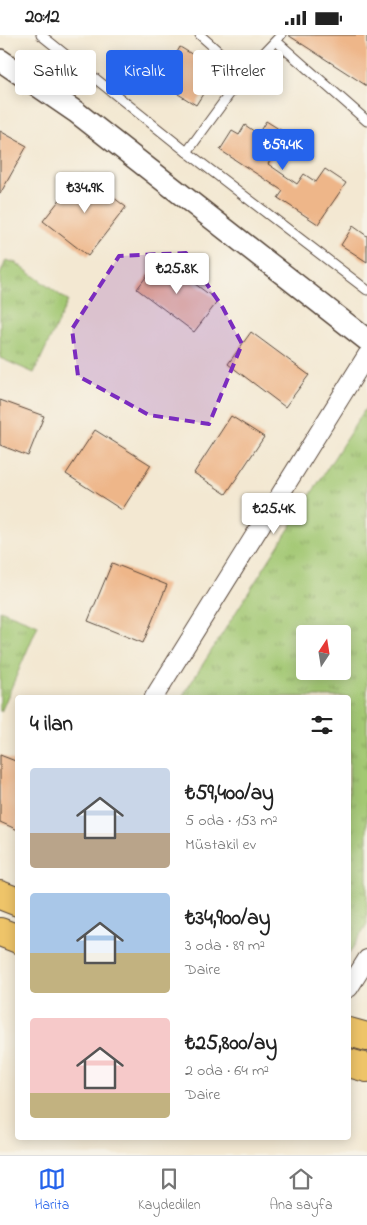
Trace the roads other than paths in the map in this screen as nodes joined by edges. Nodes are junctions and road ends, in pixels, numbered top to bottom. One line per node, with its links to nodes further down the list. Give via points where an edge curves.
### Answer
1 (40, 35): 9 (lane)
2 (200, 35): 4 (lane)
3 (278, 38): 5 (lane); 8 (lane)
4 (216, 50)
5 (267, 50)
6 (0, 60): 11 (street, via 76,112)
7 (229, 95): 9 (lane)
8 (367, 121)
9 (187, 151): 10 (lane)
10 (367, 290)
11 (367, 340)
12 (367, 355): 13 (street)
13 (155, 695)
14 (0, 895): 15 (main road)
15 (15, 902)
16 (0, 932): 17 (main road)
17 (15, 938)
18 (367, 959): 19 (street)
19 (351, 985)
20 (351, 1033): 21 (main road)
21 (367, 1037)
22 (351, 1064): 23 (main road)
23 (367, 1068)

